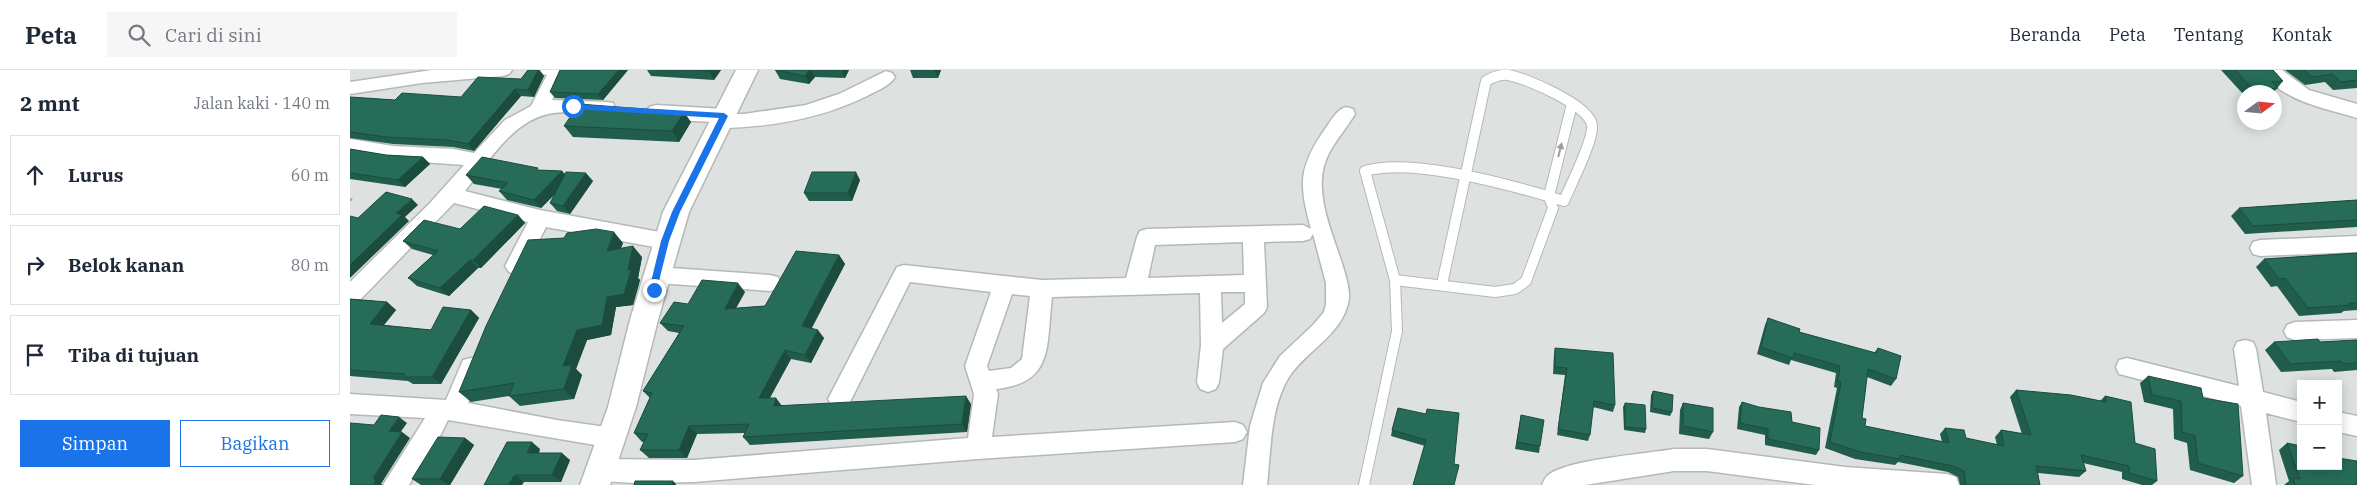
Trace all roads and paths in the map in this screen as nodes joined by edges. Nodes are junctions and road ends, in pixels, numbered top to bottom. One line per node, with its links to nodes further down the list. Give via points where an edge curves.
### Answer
1 (503, 70): 6 (street, via 422,77)
2 (549, 70): 8 (street, via 556,75)
3 (747, 70): 11 (street)
4 (2270, 70): 9 (street, via 2302,94)
5 (886, 77): 11 (street, via 850,98 802,114 760,120)
6 (350, 88)
7 (1572, 104): 14 (lane, via 1547,89 1508,75 1491,77 1486,81); 16 (lane, one-way to 7); 17 (lane, via 1590,119 1592,128)
8 (538, 110): 11 (street, via 561,106); 13 (street, via 508,128)
9 (2357, 111)
10 (1346, 114): 56 (street, via 1314,165 1312,179 1338,287 1337,304 1330,320 1282,369 1276,380 1267,404)
11 (723, 118): 22 (street)
12 (350, 146): 13 (street)
13 (479, 161): 15 (street)
14 (1464, 177): 16 (lane); 26 (lane, via 1388,165 1365,170); 31 (lane)
15 (450, 195): 19 (street); 35 (street)
16 (1549, 196): 17 (lane); 18 (lane)
17 (1564, 201): 18 (lane)
18 (1553, 208): 31 (lane, via 1526,281 1516,289 1495,292)
19 (540, 218): 22 (street); 27 (street)
20 (1304, 233): 21 (street)
21 (1253, 234): 29 (street); 33 (street, via 1147,237)
22 (665, 241): 25 (street)
23 (2357, 244): 24 (street)
24 (2260, 248)
25 (657, 275): 28 (street); 52 (street)
26 (1395, 280): 31 (lane); 57 (lane, via 1397,331)
27 (509, 282)
28 (770, 283)
29 (1256, 283): 30 (street); 38 (street, via 1256,307)
30 (1210, 284): 33 (street); 38 (street)
31 (1442, 284)
32 (1004, 285): 34 (street); 42 (street, via 976,363); 44 (street, via 904,273)
33 (1135, 286): 34 (street)
34 (1042, 289): 42 (street, via 1034,359 1030,366 1018,376)
35 (350, 296)
36 (2357, 329): 37 (street)
37 (2296, 331)
38 (1212, 346): 43 (street)
39 (479, 347): 47 (street)
40 (2245, 348): 45 (street)
41 (2127, 367): 45 (street)
42 (981, 381): 53 (street, via 986,394)
43 (1208, 382)
44 (840, 399)
45 (2252, 400): 48 (street); 60 (street)
46 (351, 405): 47 (street)
47 (447, 410): 52 (street); 55 (street)
48 (2297, 411)
49 (2342, 423): 50 (street)
50 (2357, 426)
51 (1235, 432): 53 (street)
52 (613, 438): 54 (street)
53 (978, 448): 54 (street)
54 (598, 477)
55 (395, 485)
56 (1255, 485)
57 (1364, 485)
58 (1554, 485): 59 (street, via 1575,476 1674,460 1707,460 1845,478)
59 (1947, 485)
60 (2264, 485)

